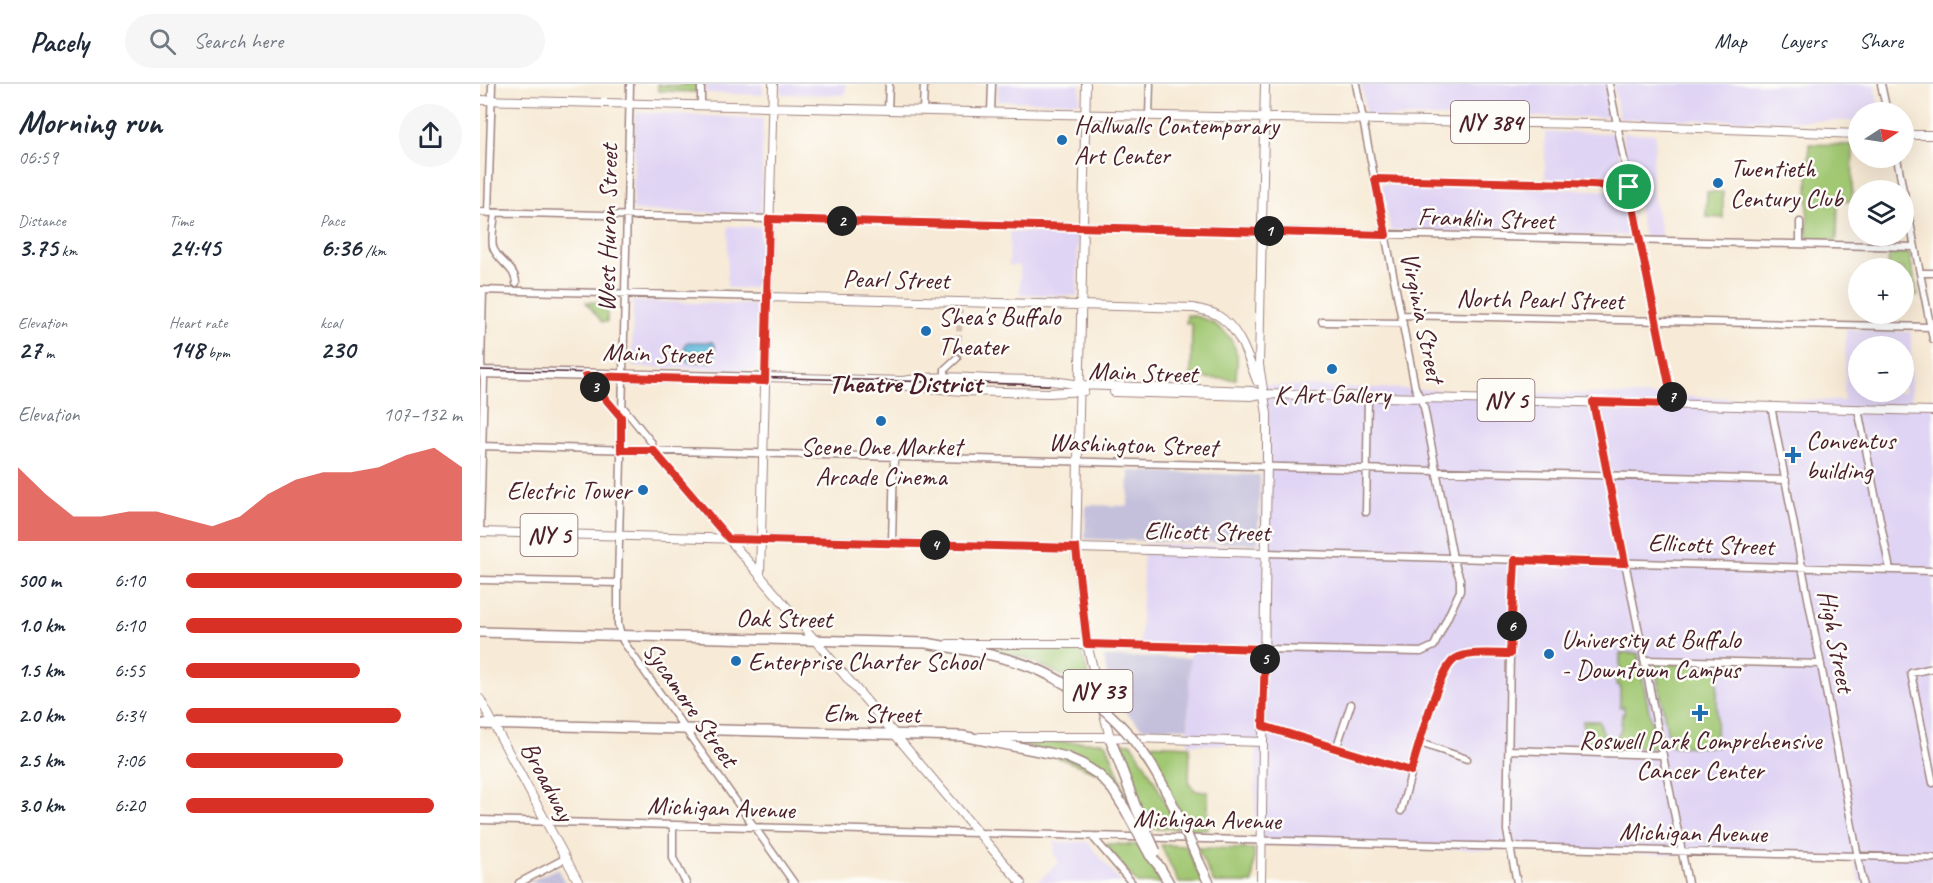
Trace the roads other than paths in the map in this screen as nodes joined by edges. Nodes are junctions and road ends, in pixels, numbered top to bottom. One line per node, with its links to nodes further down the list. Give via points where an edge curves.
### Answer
1 (492, 84): 15 (street)
2 (630, 84): 17 (street, West Huron Street)
3 (701, 84): 18 (street)
4 (773, 84): 19 (main road)
5 (889, 84): 20 (street)
6 (924, 84): 21 (street)
7 (992, 84): 22 (street)
8 (1086, 84): 23 (main road)
9 (1150, 84): 24 (street)
10 (1265, 84): 25 (main road)
11 (1356, 84): 26 (street, Virginia Street)
12 (1609, 84): 27 (street)
13 (1881, 84): 16 (street)
14 (480, 100): 15 (main road, NY 384)
15 (491, 100): 17 (main road, NY 384); 34 (street)
16 (1885, 102)
17 (629, 104): 18 (main road, NY 384); 35 (street, West Huron Street)
18 (701, 105): 19 (main road, NY 384)
19 (772, 107): 20 (main road, NY 384); 36 (main road)
20 (888, 110): 21 (main road, NY 384)
21 (923, 111): 22 (main road, NY 384)
22 (991, 112): 23 (main road, NY 384)
23 (1086, 114): 24 (main road, NY 384); 38 (main road)
24 (1149, 116): 25 (main road, NY 384)
25 (1264, 118): 26 (main road, NY 384); 39 (main road)
26 (1363, 120): 27 (main road, NY 384); 31 (street, Virginia Street)
27 (1616, 125): 28 (main road, NY 384); 32 (street)
28 (1848, 134)
29 (1914, 135): 30 (main road)
30 (1933, 135)
31 (1375, 179): 32 (street); 40 (street, Virginia Street)
32 (1629, 187): 41 (street)
33 (480, 212): 34 (street, Franklin Street)
34 (491, 213): 35 (street, Franklin Street); 47 (street, via 493,247 516,276)
35 (626, 216): 36 (street, Franklin Street); 49 (street, West Huron Street)
36 (769, 219): 38 (street, Franklin Street); 50 (main road)
37 (1800, 222): 43 (street)
38 (1083, 227): 39 (street, Franklin Street); 51 (main road)
39 (1261, 231): 40 (street, Franklin Street); 65 (main road)
40 (1386, 235): 41 (street, Franklin Street); 52 (street, Virginia Street)
41 (1640, 242): 43 (street, Franklin Street); 53 (street)
42 (1914, 242): 44 (street)
43 (1800, 244): 44 (street, Franklin Street)
44 (1915, 247): 45 (street)
45 (1920, 273): 46 (street); 56 (street)
46 (1933, 273)
47 (516, 283)
48 (482, 290): 49 (street, Pearl Street); 59 (street)
49 (624, 293): 50 (street, Pearl Street); 61 (street, West Huron Street)
50 (767, 297): 51 (main road, Pearl Street, via 960,306); 63 (main road)
51 (1081, 304): 64 (main road); 65 (main road, Pearl Street, via 1194,308 1220,317 1239,338)
52 (1401, 315): 53 (street, North Pearl Street); 55 (street, Virginia Street)
53 (1656, 321): 56 (street, North Pearl Street); 69 (street)
54 (1322, 322): 55 (street)
55 (1403, 323): 67 (street, Virginia Street)
56 (1930, 327): 57 (street)
57 (1933, 339)
58 (957, 358): 60 (street)
59 (483, 372): 61 (street, Main Street); 62 (street, Main Street); 75 (street)
60 (945, 374)
61 (622, 375): 62 (street, Main Street); 63 (street, Main Street); 70 (street, West Huron Street)
62 (586, 376): 74 (street)
63 (765, 378): 64 (main road, Main Street, via 962,391 1049,393); 64 (main road, Main Street, via 1051,381); 78 (main road)
64 (1080, 388): 65 (main road); 80 (main road)
65 (1262, 394): 66 (main road, NY 5); 81 (main road, via 1267,414)
66 (1368, 397): 67 (main road, NY 5); 82 (street)
67 (1419, 398): 68 (main road, NY 5); 83 (street, Virginia Street)
68 (1593, 402): 69 (main road, NY 5); 84 (street)
69 (1673, 404): 71 (main road, NY 5)
70 (622, 406): 74 (street, West Huron Street); 77 (street, via 652,443)
71 (1771, 406): 72 (main road, NY 5); 85 (street, High Street)
72 (1858, 409): 73 (main road, NY 5); 98 (street)
73 (1933, 411)
74 (621, 417): 76 (street, West Huron Street)
75 (481, 446): 76 (street, Washington Street); 87 (street)
76 (621, 450): 77 (street, Washington Street); 88 (street, West Huron Street)
77 (653, 450): 78 (street, Washington Street); 89 (street)
78 (763, 454): 79 (street, Washington Street); 90 (main road)
79 (894, 457): 80 (street, Washington Street); 91 (street)
80 (1078, 462): 81 (street, Washington Street); 92 (main road)
81 (1267, 467): 82 (street, Washington Street); 93 (main road)
82 (1367, 469): 83 (street, Washington Street); 86 (street)
83 (1437, 472): 84 (street, Washington Street); 94 (street, Virginia Street)
84 (1608, 476): 85 (street, Washington Street); 96 (street)
85 (1786, 480): 97 (street, High Street)
86 (1366, 512)
87 (480, 532): 88 (main road, Ellicott Street / NY 5)
88 (619, 536): 89 (main road, Ellicott Street / NY 5); 102 (street, West Huron Street)
89 (729, 539): 90 (main road, Ellicott Street / NY 5); 100 (main road)
90 (761, 540): 91 (main road, Ellicott Street / NY 5); 100 (main road)
91 (892, 543): 92 (main road, Ellicott Street / NY 5)
92 (1076, 548): 93 (main road, Ellicott Street / NY 5); 108 (main road, NY 33)
93 (1266, 553): 94 (street, Ellicott Street); 109 (main road)
94 (1453, 558): 95 (street, Ellicott Street); 109 (street, Virginia Street, via 1460,591 1434,646 1427,651)
95 (1515, 560): 96 (street, Ellicott Street); 110 (street)
96 (1625, 563): 97 (street, Ellicott Street); 105 (street)
97 (1803, 568): 98 (street, Ellicott Street); 111 (street, High Street)
98 (1890, 570): 99 (street, Ellicott Street)
99 (1933, 571)
100 (760, 575): 106 (main road)
101 (480, 580): 102 (street)
102 (618, 583): 104 (street, West Huron Street)
103 (480, 632): 104 (highway, Oak Street)
104 (620, 636): 106 (highway, Oak Street); 118 (street, Sycamore Street)
105 (1640, 637)
106 (814, 640): 107 (highway, Oak Street); 119 (main road)
107 (926, 643): 108 (main road, Oak Street); 151 (highway, bridge, via 975,651 1042,672 1095,702 1137,743 1167,792)
108 (1087, 644): 109 (main road, Oak Street); 121 (main road, NY 33)
109 (1265, 649): 117 (main road)
110 (1510, 654): 123 (street, via 1455,659 1437,689); 125 (street)
111 (1821, 664): 126 (street, via 1644,657); 140 (street, High Street)
112 (1933, 668): 129 (street, via 1911,673)
113 (480, 699): 116 (main road, Broadway)
114 (1351, 704): 124 (street)
115 (480, 724): 116 (highway, Elm Street)
116 (494, 724): 118 (highway, Elm Street); 132 (main road, Broadway)
117 (1263, 726): 122 (main road); 124 (street)
118 (685, 730): 119 (highway, Elm Street); 134 (street, Sycamore Street)
119 (894, 734): 120 (highway, Elm Street); 135 (main road)
120 (962, 736): 121 (main road, Elm Street); 143 (highway, bridge, via 1058,755 1099,775 1113,790)
121 (1110, 738): 122 (main road, Elm Street); 143 (highway, NY 33, bridge)
122 (1263, 742): 137 (main road)
123 (1420, 743): 127 (street); 128 (street)
124 (1336, 749): 128 (street)
125 (1509, 750): 126 (street); 138 (street)
126 (1663, 755): 139 (street)
127 (1467, 759)
128 (1411, 771): 130 (street)
129 (1933, 783)
130 (1401, 811)
131 (480, 820): 132 (street, Michigan Avenue)
132 (546, 822): 133 (street, Michigan Avenue); 141 (main road, Broadway)
133 (673, 825): 134 (street, Michigan Avenue); 146 (street, via 673,858)
134 (754, 827): 135 (street, Michigan Avenue); 147 (street, Sycamore Street)
135 (979, 833): 136 (street, Michigan Avenue); 148 (main road)
136 (1092, 836): 137 (street, Michigan Avenue); 149 (street)
137 (1262, 840): 138 (street, Michigan Avenue); 152 (main road)
138 (1510, 847): 139 (street, Michigan Avenue); 153 (street)
139 (1682, 852): 140 (street, Michigan Avenue); 154 (street)
140 (1858, 856): 142 (street, Michigan Avenue); 155 (street, High Street)
141 (566, 858): 144 (street); 145 (main road, Broadway)
142 (1933, 858)
143 (1159, 866): 150 (highway, NY 33)
144 (519, 883)
145 (579, 883)
146 (686, 883)
147 (794, 883)
148 (1021, 883)
149 (1132, 883)
150 (1168, 883)
151 (1209, 883)
152 (1261, 883)
153 (1517, 883)
154 (1688, 883)
155 (1863, 883)

